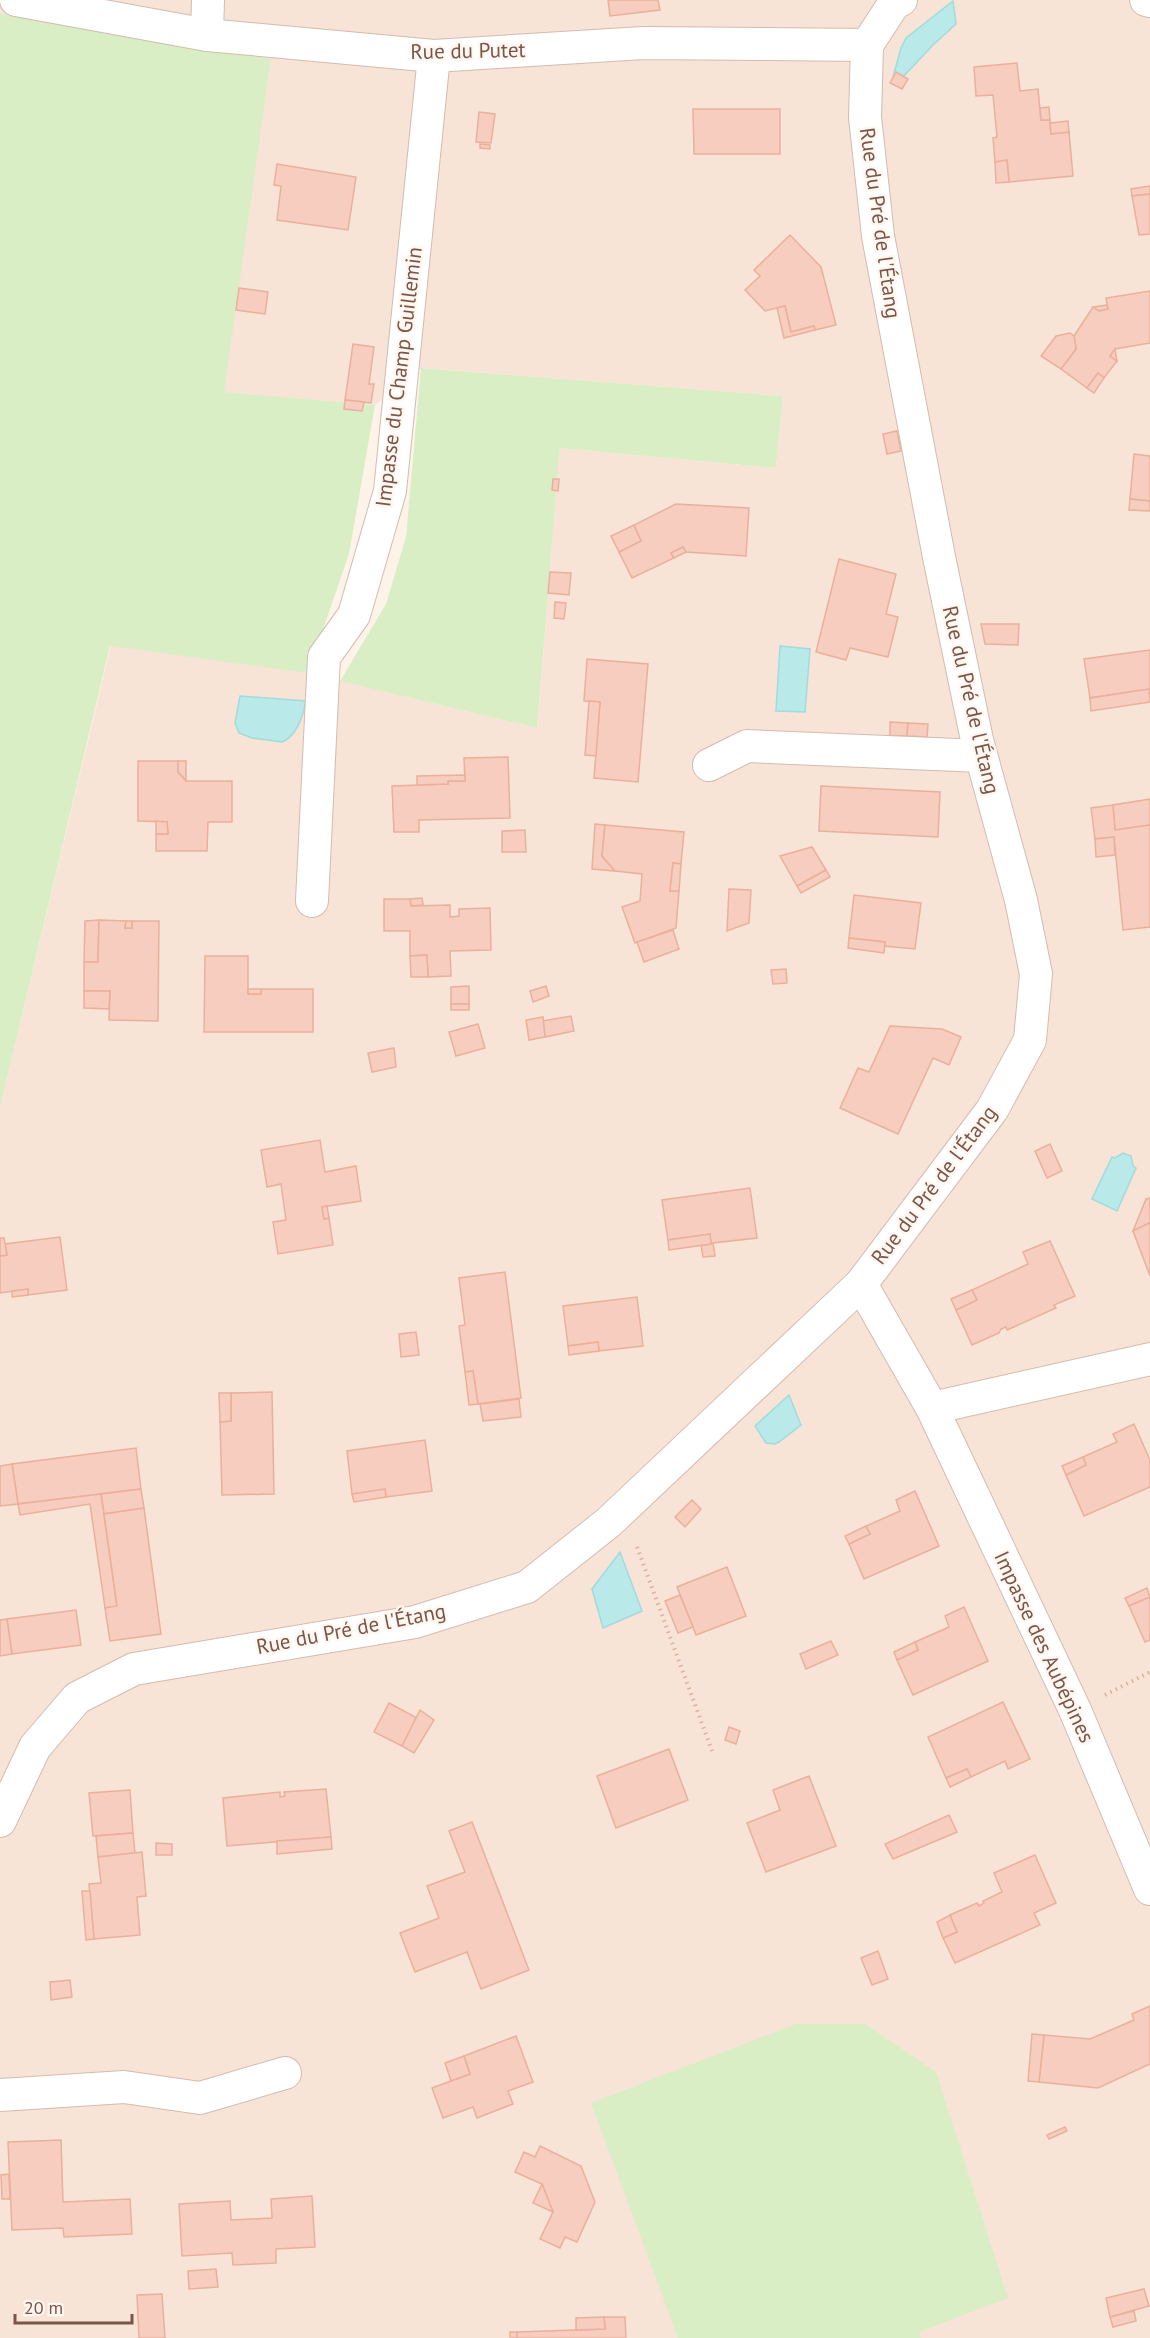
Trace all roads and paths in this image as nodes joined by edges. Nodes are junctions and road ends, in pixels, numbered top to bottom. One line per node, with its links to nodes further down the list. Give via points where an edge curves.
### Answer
1 (16, 0): 4 (street, Rue du Putet)
2 (208, 0): 4 (street)
3 (902, 0): 5 (street, via 895,2)
4 (207, 34): 6 (street, Rue du Putet)
5 (867, 45): 6 (street, Rue du Putet, via 644,43); 7 (street, Rue du Pré de l'Étang, via 866,117 878,236)
6 (434, 56): 9 (street, Impasse du Champ Guillemin, via 390,492 354,615 324,657)
7 (981, 756): 8 (street, via 747,746); 10 (street, Rue du Pré de l'Étang, via 1021,900 1036,974 1030,1041 992,1110)
8 (709, 765)
9 (312, 901)
10 (861, 1284): 12 (street, Impasse des Aubépines); 13 (street, Rue du Pré de l'Étang)
11 (1150, 1359): 12 (street)
12 (932, 1408): 15 (street, Impasse des Aubépines)
13 (623, 1510): 16 (path); 17 (street, Rue du Pré de l'Étang, via 527,1587 415,1622 134,1669 77,1698 35,1747)
14 (1150, 1672): 15 (path)
15 (1075, 1710): 18 (street, Impasse des Aubépines)
16 (712, 1750)
17 (0, 1821)
18 (1150, 1889)
19 (285, 2073): 20 (street, via 200,2098 124,2087)
20 (0, 2095)

